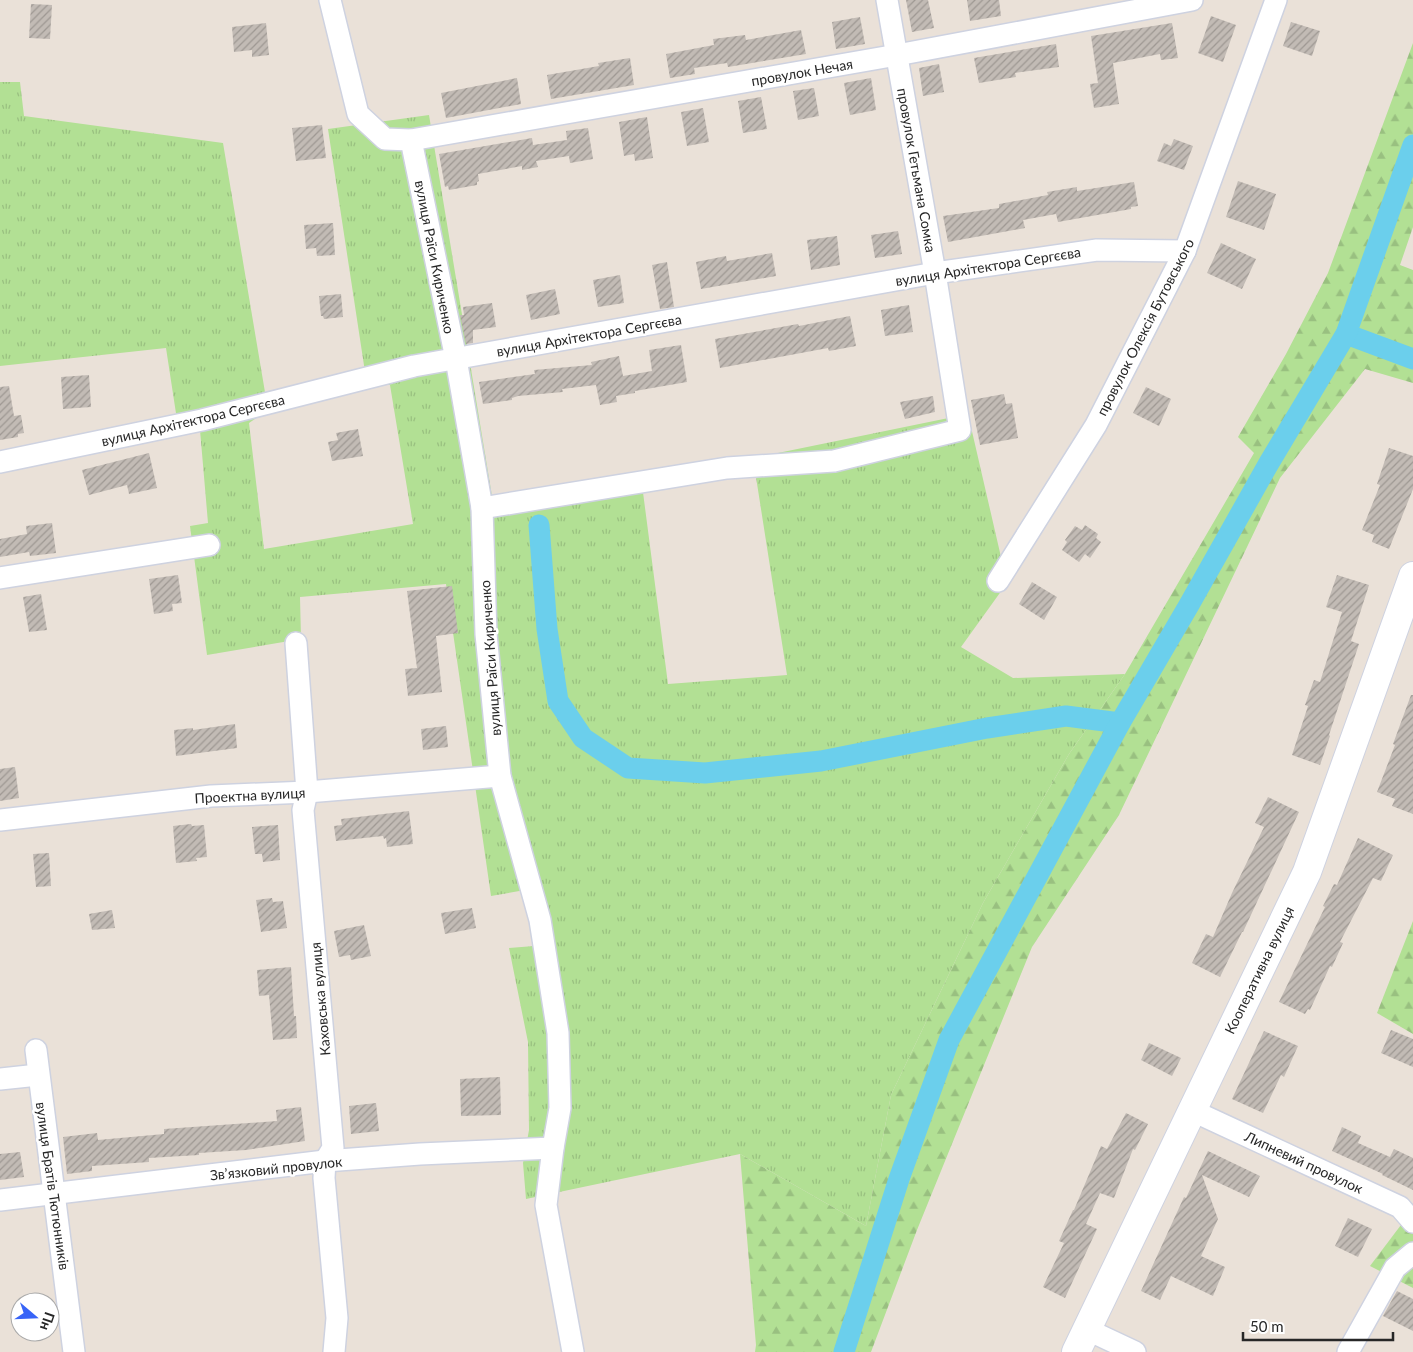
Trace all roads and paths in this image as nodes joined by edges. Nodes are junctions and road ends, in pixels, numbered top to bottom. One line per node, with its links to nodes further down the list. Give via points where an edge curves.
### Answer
1 (330, 0): 6 (street, via 358,114 385,139)
2 (887, 0): 5 (street, провулок Гетьмана Сомка)
3 (1192, 0): 5 (street, провулок Нечая)
4 (1276, 0): 7 (street, провулок Олексія Бутовського)
5 (897, 55): 6 (street, провулок Нечая); 8 (street, провулок Гетьмана Сомка)
6 (412, 140): 9 (street, вулиця Раїси Кириченко)
7 (1185, 251): 8 (street, вулиця Архітектора Сергєєва, via 1097,250); 15 (street, провулок Олексія Бутовського, via 1096,425)
8 (935, 273): 9 (street, вулиця Архітектора Сергєєва); 11 (street, провулок Гетьмана Сомка, via 960,430 834,461 727,468)
9 (456, 359): 10 (street, вулиця Архітектора Сергєєва, via 414,366 202,420); 11 (street, вулиця Раїси Кириченко)
10 (0, 462)
11 (482, 508): 17 (street, вулиця Раїси Кириченко, via 486,634)
12 (209, 545): 14 (street)
13 (1413, 576): 23 (street, Кооперативна вулиця, via 1307,872)
14 (0, 578)
15 (998, 581)
16 (296, 643): 18 (street, Каховська вулиця)
17 (500, 776): 18 (street, Проектна вулиця); 24 (street, вулиця Раїси Кириченко, via 540,920 558,1033 560,1108)
18 (307, 792): 19 (street, Проектна вулиця, via 211,796); 25 (street, Каховська вулиця, via 303,810 333,1148)
19 (0, 820)
20 (36, 1050): 21 (street, вулиця Братів Тютюнників)
21 (38, 1075): 22 (street); 26 (street, вулиця Братів Тютюнників)
22 (0, 1079)
23 (1191, 1110): 28 (street, Липневий провулок, via 1400,1207); 30 (street, Кооперативна вулиця)
24 (553, 1148): 25 (street, Звʼязковий провулок); 33 (street, вулиця Раїси Кириченко, via 546,1206)
25 (325, 1161): 26 (street, Звʼязковий провулок); 32 (street, Каховська вулиця, via 337,1318)
26 (55, 1193): 27 (street, Звʼязковий провулок); 31 (street, вулиця Братів Тютюнників)
27 (0, 1200)
28 (1413, 1222)
29 (1413, 1253): 35 (street, via 1395,1268)
30 (1081, 1341): 34 (street)
31 (74, 1352)
32 (334, 1352)
33 (573, 1352)
34 (1135, 1352)
35 (1348, 1352)

